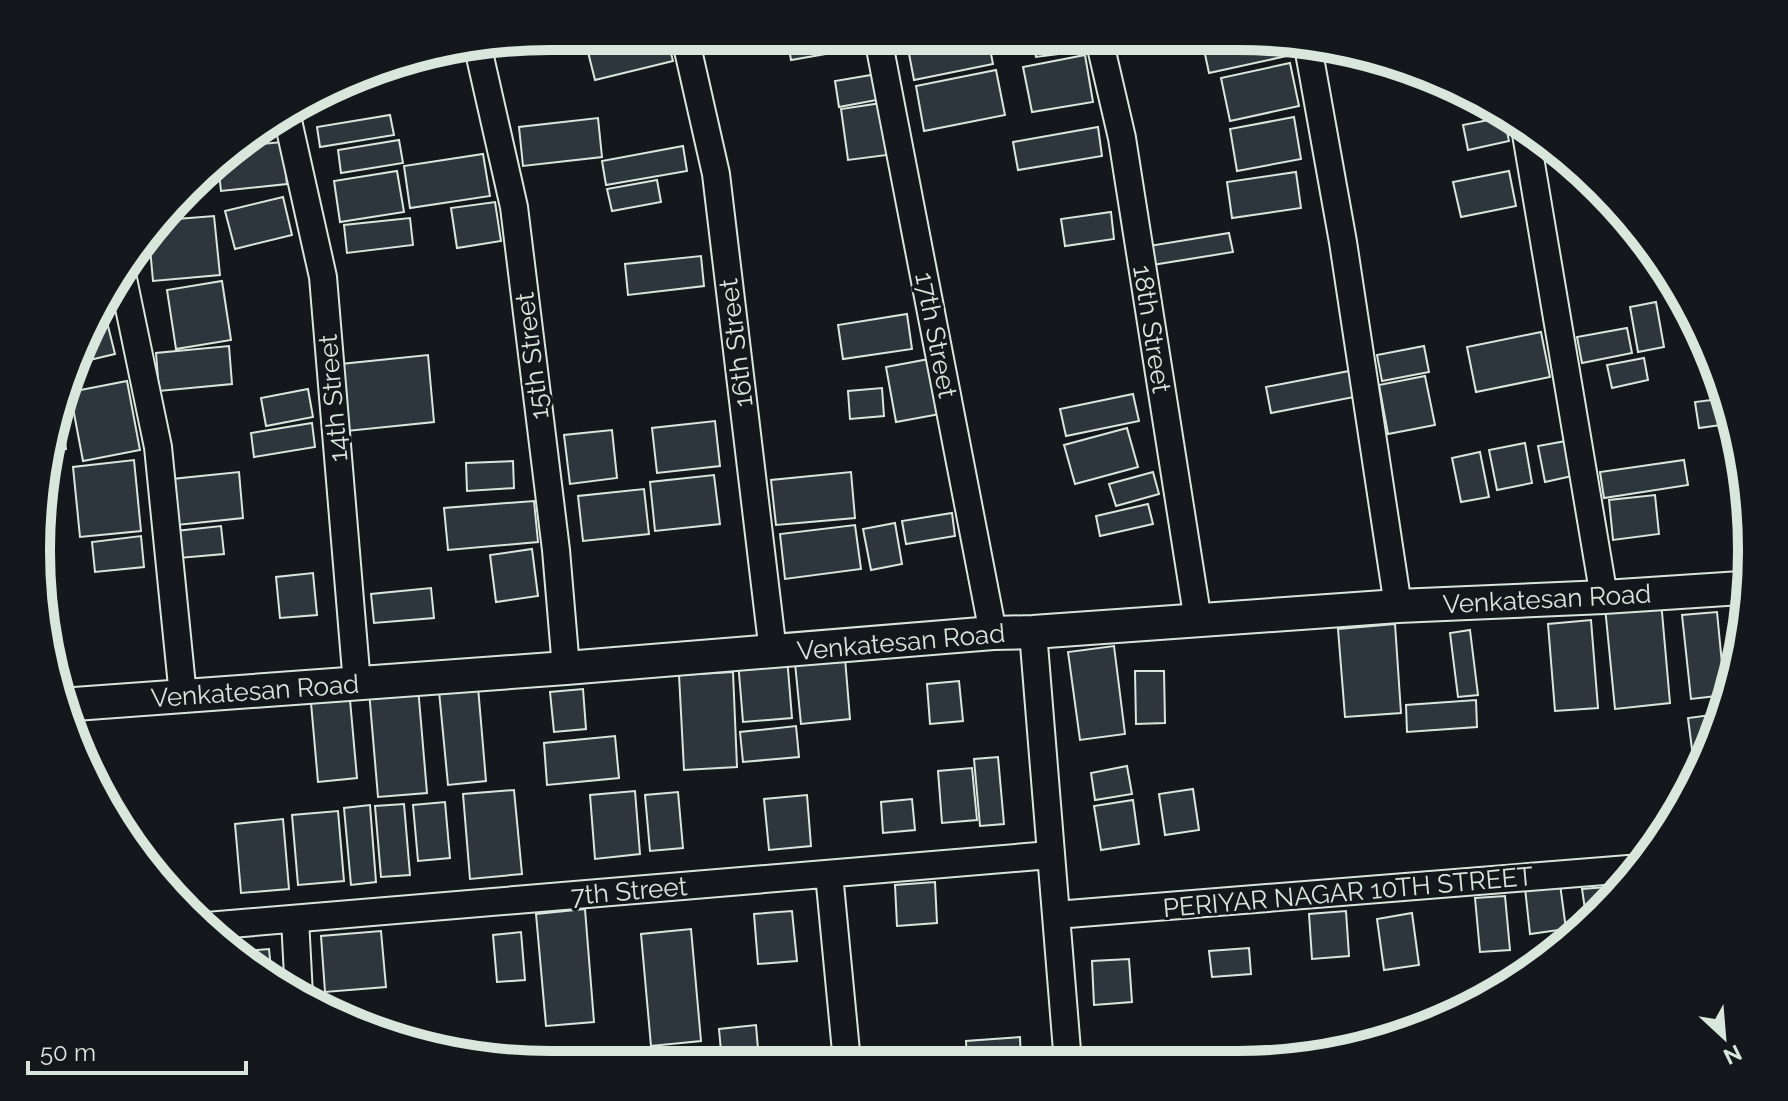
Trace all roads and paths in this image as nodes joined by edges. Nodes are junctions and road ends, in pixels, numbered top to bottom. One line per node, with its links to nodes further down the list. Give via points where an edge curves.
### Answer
1 (688, 50): 15 (street, 16th Street, via 716,174)
2 (880, 50): 14 (street, 17th Street)
3 (1102, 50): 12 (street, 18th Street, via 1122,138)
4 (480, 55): 16 (street, 15th Street, via 514,207)
5 (1310, 55): 11 (street)
6 (289, 124): 17 (street, 14th Street, via 323,277)
7 (1527, 142): 10 (street)
8 (125, 287): 18 (street, via 158,447)
9 (1737, 588): 10 (street, Venkatesan Road)
10 (1604, 597): 11 (street, Venkatesan Road)
11 (1398, 606): 12 (street, Venkatesan Road)
12 (1198, 621): 13 (street, Venkatesan Road)
13 (1033, 632): 14 (street, Venkatesan Road); 20 (street)
14 (993, 633): 15 (street, Venkatesan Road)
15 (773, 652): 16 (street, Venkatesan Road)
16 (566, 668): 17 (street, Venkatesan Road)
17 (357, 684): 18 (street, Venkatesan Road)
18 (183, 696): 19 (street, Venkatesan Road)
19 (75, 704)
20 (1050, 855): 22 (street, 7th Street); 23 (street)
21 (1623, 869): 23 (street, PERIYAR NAGAR 10TH STREET)
22 (829, 874): 24 (street, 7th Street); 27 (street)
23 (1056, 915): 28 (street)
24 (295, 919): 25 (street, 7th Street); 26 (street)
25 (218, 925)
26 (298, 983)
27 (846, 1051)
28 (1067, 1051)

